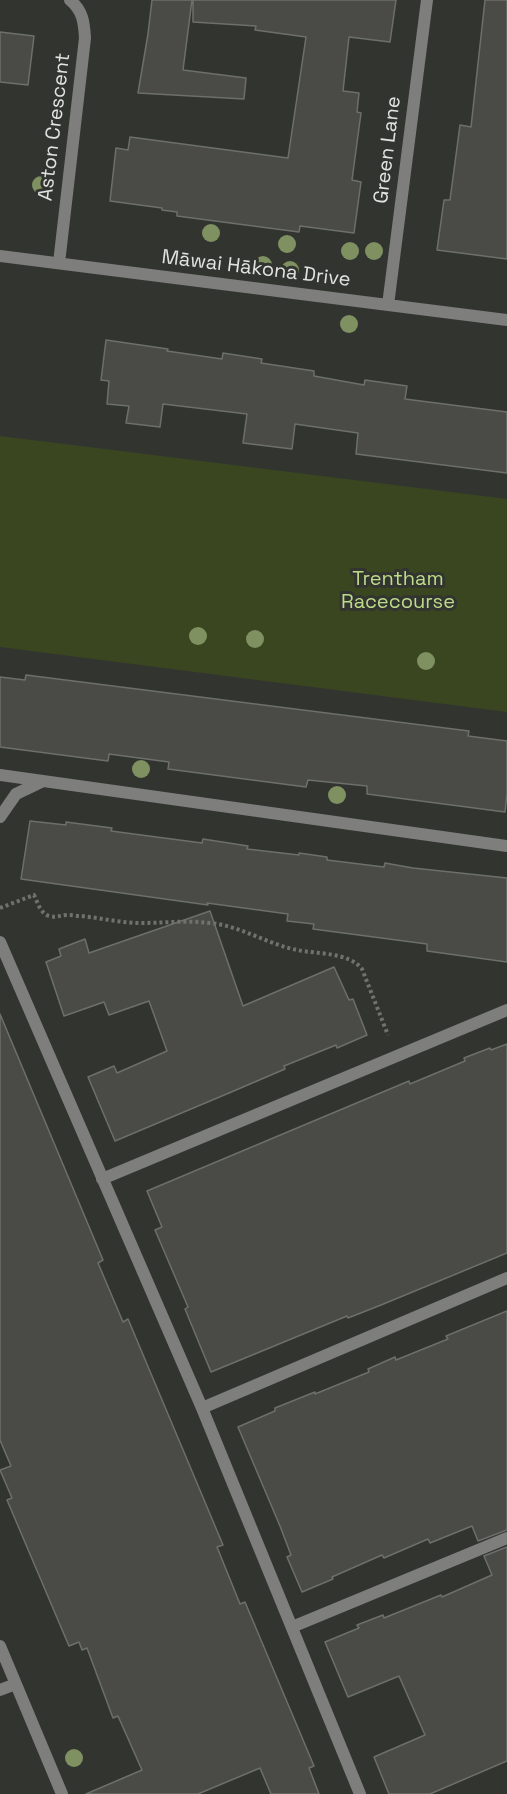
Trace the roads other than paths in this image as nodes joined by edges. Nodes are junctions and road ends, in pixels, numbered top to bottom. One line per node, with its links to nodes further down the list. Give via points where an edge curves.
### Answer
1 (70, 0): 4 (street, Aston Crescent, via 84,19 85,38)
2 (427, 0): 5 (street, Green Lane)
3 (0, 256): 4 (street, Māwai Hākona Drive)
4 (59, 263): 5 (street, Māwai Hākona Drive)
5 (388, 305): 6 (street, Māwai Hākona Drive)
6 (507, 320)
7 (0, 775): 8 (street)
8 (44, 781): 9 (street, via 15,794); 10 (street)
9 (0, 817)
10 (507, 846)
11 (0, 942): 13 (street)
12 (507, 1010): 13 (street)
13 (102, 1179): 15 (street)
14 (507, 1278): 15 (street)
15 (202, 1408): 17 (street)
16 (507, 1538): 17 (street)
17 (292, 1626): 22 (street)
18 (0, 1646): 19 (street)
19 (16, 1684): 20 (street); 21 (street)
20 (0, 1690)
21 (62, 1794)
22 (360, 1794)

